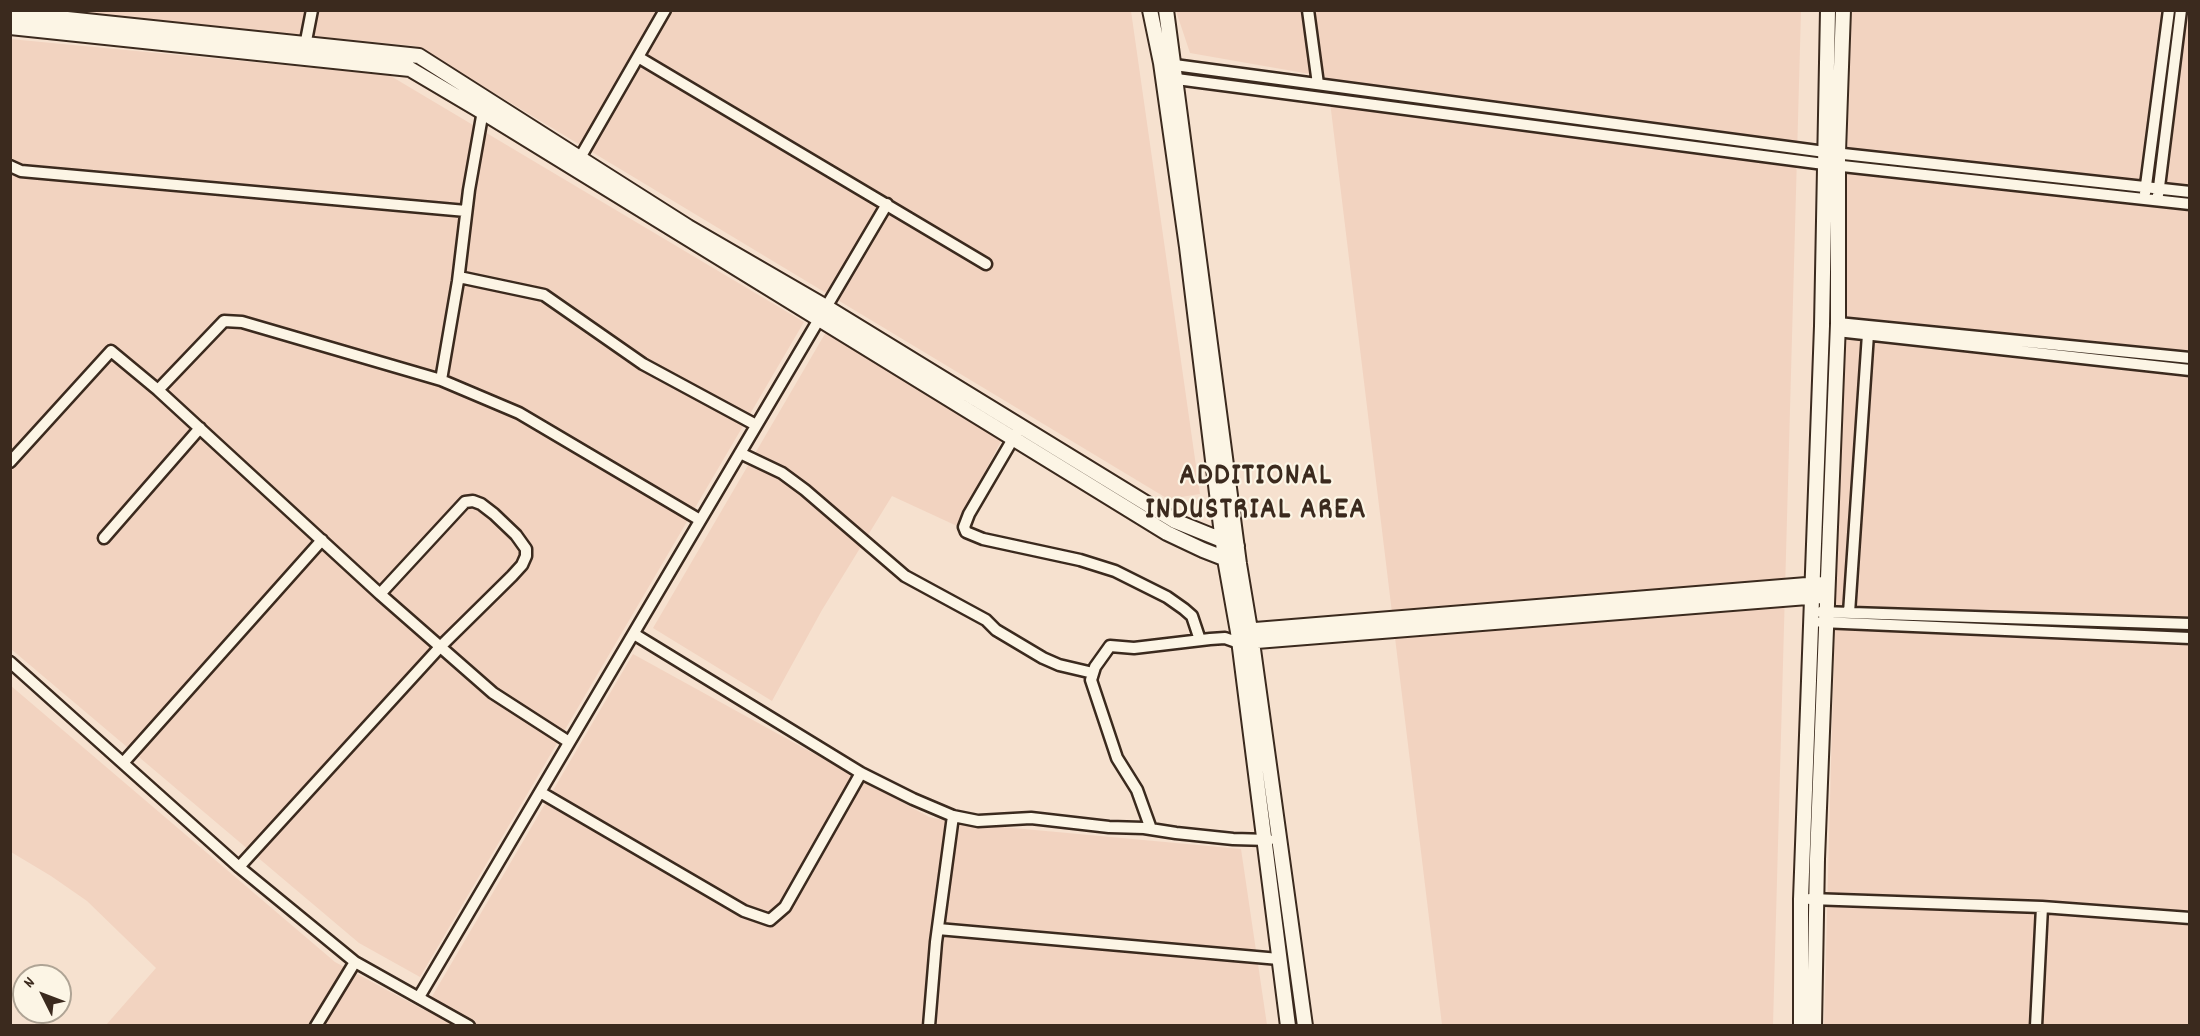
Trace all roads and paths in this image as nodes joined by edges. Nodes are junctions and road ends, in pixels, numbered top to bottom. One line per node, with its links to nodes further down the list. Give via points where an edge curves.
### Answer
1 (312, 10): 12 (street)
2 (665, 10): 13 (street)
3 (1150, 10): 14 (street)
4 (1166, 10): 14 (street)
5 (1308, 10): 15 (street)
6 (1828, 10): 19 (street)
7 (1843, 10): 19 (street)
8 (2169, 10): 22 (street)
9 (2181, 10): 23 (street)
10 (10, 13): 12 (street)
11 (10, 27): 12 (street)
12 (304, 51): 16 (street, via 419,56)
13 (638, 57): 20 (street); 27 (street)
14 (1168, 71): 15 (street); 18 (street); 49 (street)
15 (1318, 84): 17 (street)
16 (484, 105): 20 (street); 29 (street)
17 (1672, 131): 18 (street); 19 (street)
18 (1672, 144): 19 (street)
19 (1831, 159): 22 (street); 25 (street); 33 (street); 52 (street)
20 (577, 163): 32 (street, via 688,227)
21 (10, 166): 29 (street, via 21,171)
22 (2146, 186): 23 (street); 25 (street)
23 (2159, 188): 24 (street); 26 (street)
24 (2190, 192)
25 (2144, 199): 26 (street)
26 (2157, 201): 28 (street)
27 (887, 204): 30 (street); 32 (street)
28 (2190, 204)
29 (466, 211): 31 (street)
30 (986, 264)
31 (459, 277): 37 (street); 39 (street, via 544,295 643,364)
32 (823, 313): 39 (street); 41 (street)
33 (1837, 327): 34 (street); 35 (street); 51 (street)
34 (1868, 334): 36 (street); 54 (street)
35 (2190, 358)
36 (2190, 370)
37 (441, 380): 38 (street, via 242,322 224,321); 46 (street, via 519,413)
38 (158, 390): 40 (street); 43 (street, via 111,351)
39 (756, 426): 44 (street)
40 (200, 428): 47 (street); 48 (street)
41 (1017, 432): 49 (street, via 1176,521); 50 (street, via 1167,533); 61 (street, via 969,514 966,532 1115,571 1184,609 1192,616)
42 (10, 443): 43 (street)
43 (20, 451): 45 (street)
44 (741, 453): 46 (street); 64 (street, via 782,473 805,490 905,576 986,620 1043,658)
45 (10, 462)
46 (700, 520): 58 (street)
47 (104, 538)
48 (322, 540): 53 (street); 66 (street)
49 (1230, 544): 50 (street)
50 (1232, 562): 59 (street)
51 (1827, 590): 52 (street); 56 (street)
52 (1812, 591): 55 (street); 59 (street)
53 (380, 594): 62 (street); 62 (street, via 465,502 481,504 494,514 523,543 526,556 512,576)
54 (1849, 613): 56 (street); 57 (street)
55 (1812, 617): 56 (street); 74 (street)
56 (1828, 617): 60 (street); 75 (street)
57 (2190, 624)
58 (634, 634): 65 (street); 67 (street)
59 (1241, 637): 61 (street); 71 (street); 72 (street)
60 (2190, 638)
61 (1200, 640): 64 (street, via 1134,648 1110,646)
62 (440, 647): 65 (street, via 493,693); 73 (street)
63 (10, 662): 66 (street)
64 (1093, 673): 70 (street, via 1091,680 1117,758 1137,790)
65 (569, 742): 68 (street)
66 (123, 763): 73 (street)
67 (861, 773): 68 (street, via 785,907 770,920 744,911); 69 (street)
68 (540, 792): 81 (street)
69 (953, 816): 70 (street, via 978,821 1031,818); 78 (street)
70 (1151, 829): 71 (street)
71 (1263, 840): 72 (street); 79 (street)
72 (1279, 840): 86 (street)
73 (239, 867): 80 (street)
74 (1801, 899): 75 (street); 87 (street)
75 (1817, 900): 76 (street); 88 (street)
76 (2042, 908): 77 (street); 89 (street)
77 (2190, 918)
78 (938, 929): 79 (street); 84 (street)
79 (1279, 959): 85 (street)
80 (355, 962): 81 (street); 82 (street)
81 (419, 997): 83 (street)
82 (316, 1026)
83 (469, 1026)
84 (929, 1026)
85 (1288, 1026)
86 (1305, 1026)
87 (1801, 1026)
88 (1814, 1026)
89 (2036, 1026)

